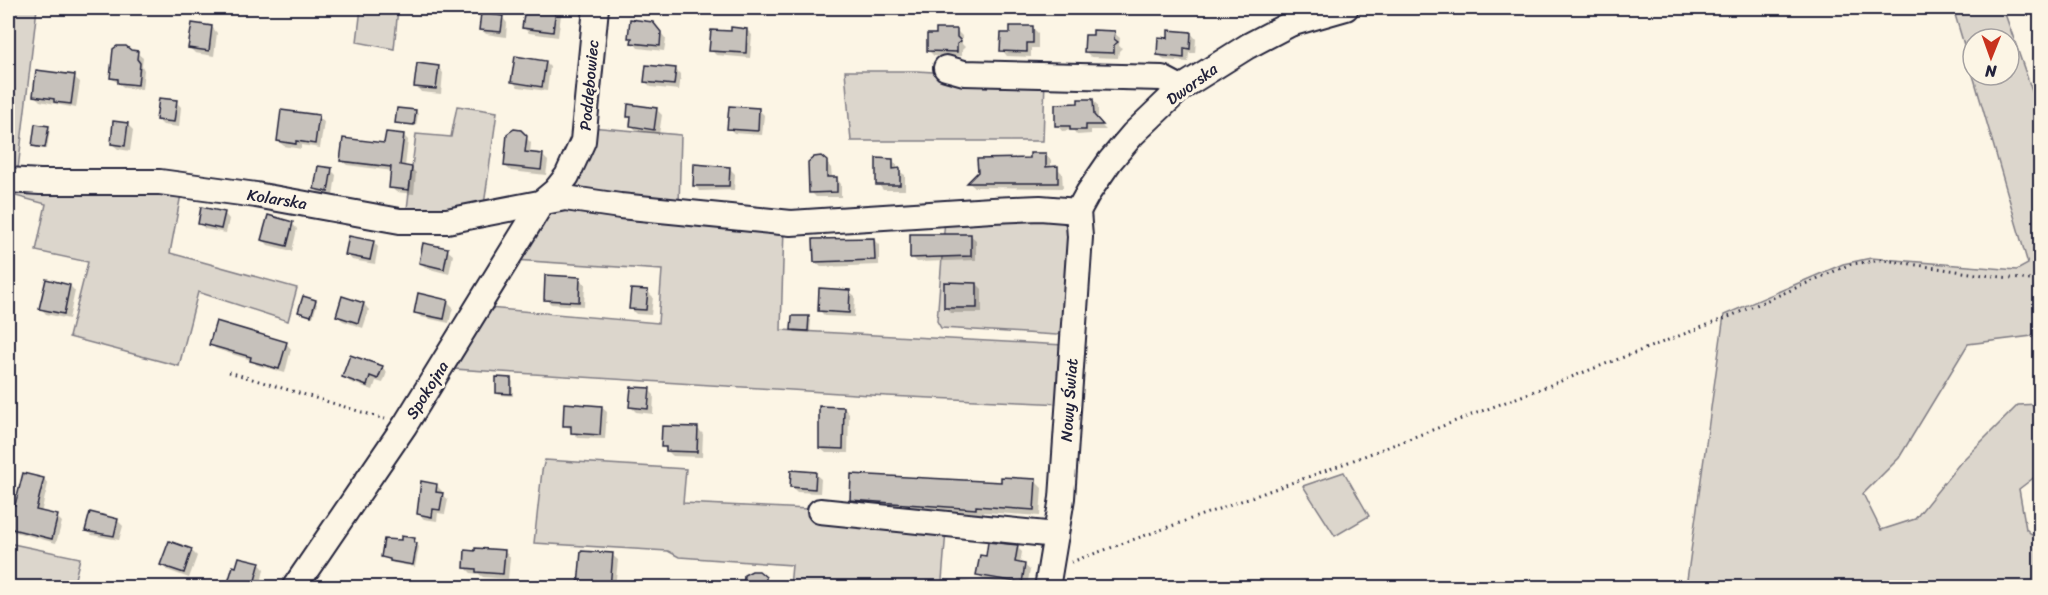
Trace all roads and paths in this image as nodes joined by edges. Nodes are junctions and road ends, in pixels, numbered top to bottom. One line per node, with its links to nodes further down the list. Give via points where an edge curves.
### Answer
1 (596, 8): 6 (street, Poddębowiec, via 583,141 567,176)
2 (1346, 8): 4 (street, Dworska, via 1290,24)
3 (946, 68): 4 (street, via 964,73 1162,78)
4 (1181, 88): 7 (street, Dworska, via 1110,161)
5 (8, 180): 6 (street, Kolarska, via 160,182 399,220 447,220)
6 (549, 196): 7 (street, Kolarska, via 791,223 992,210); 10 (street, Spokojna)
7 (1078, 211): 12 (street, Nowy Świat, via 1080,237 1062,498)
8 (2040, 281): 13 (path, via 1884,260 1851,264 1726,318 1330,469 1072,562)
9 (229, 372): 10 (path)
10 (405, 425): 14 (street, Spokojna)
11 (820, 512): 12 (street)
12 (1056, 535): 13 (street, Nowy Świat)
13 (1052, 563): 15 (street, Nowy Świat)
14 (294, 588)
15 (1047, 588)

